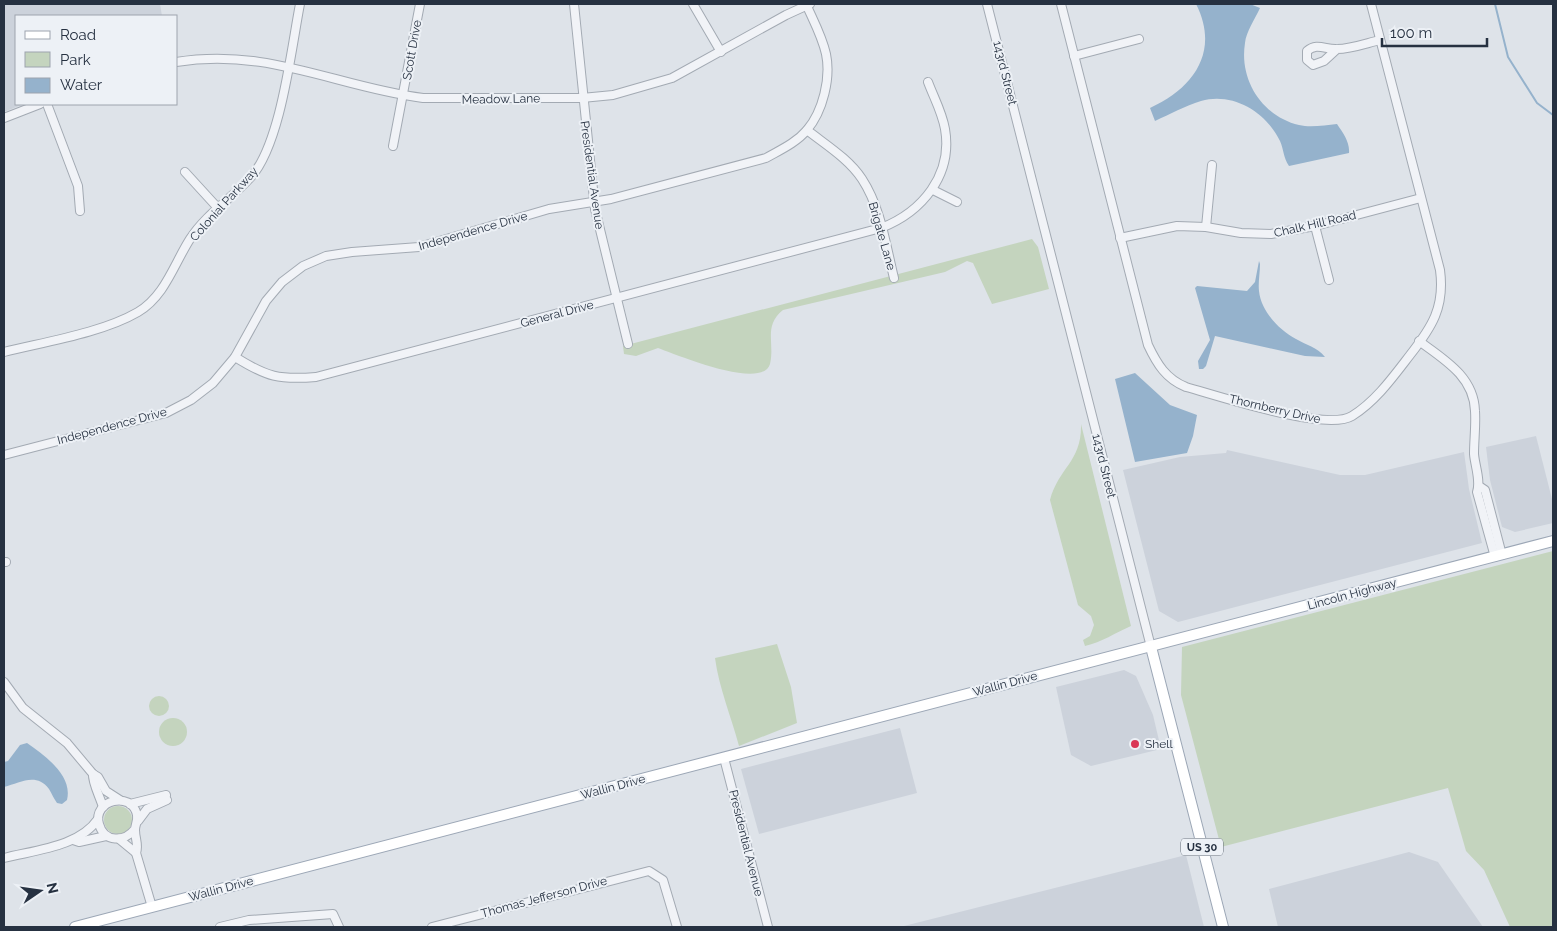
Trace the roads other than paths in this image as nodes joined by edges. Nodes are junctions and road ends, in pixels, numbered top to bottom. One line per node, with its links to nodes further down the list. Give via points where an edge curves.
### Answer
1 (300, 4): 15 (street, Colonial Parkway)
2 (420, 4): 17 (street, Scott Drive)
3 (574, 4): 18 (street, Presidential Avenue)
4 (692, 4): 12 (street)
5 (807, 4): 12 (street, Meadow Lane); 22 (street, Independence Drive, via 826,55 827,80 820,105)
6 (988, 4): 46 (street, 143rd Street)
7 (1061, 4): 13 (street, Thornberry Drive)
8 (1371, 4): 10 (street, Thornberry Drive)
9 (1139, 39): 13 (street)
10 (1380, 40): 11 (street); 27 (street, Thornberry Drive)
11 (1337, 50)
12 (721, 52): 18 (street, Meadow Lane, via 663,80 613,95)
13 (1074, 56): 35 (street, Thornberry Drive)
14 (178, 62): 15 (street, Meadow Lane, via 251,60)
15 (288, 65): 17 (street, Meadow Lane); 30 (street, Colonial Parkway, via 275,128 262,161 251,177)
16 (928, 82): 26 (street, General Drive, via 946,130 942,171)
17 (403, 96): 18 (street, Meadow Lane, via 446,100); 23 (street, Scott Drive)
18 (582, 98): 28 (street, Presidential Avenue)
19 (37, 105): 21 (street)
20 (47, 105): 31 (street, via 78,186)
21 (4, 118)
22 (807, 130): 28 (street, Independence Drive, via 789,146 766,158); 34 (street, Brigate Lane, via 862,179)
23 (393, 146)
24 (1212, 165): 33 (street)
25 (185, 172): 30 (street)
26 (933, 190): 29 (street); 34 (street, General Drive, via 911,214)
27 (1421, 198): 32 (street, Chalk Hill Road); 39 (street, Thornberry Drive, via 1442,286 1437,316)
28 (593, 201): 38 (street, Presidential Avenue); 42 (street, Independence Drive, via 549,210 419,247 326,256 303,266 282,282 266,301)
29 (957, 202)
30 (218, 207): 41 (street, Colonial Parkway, via 191,238 165,285 139,311 119,321)
31 (80, 211)
32 (1315, 226): 33 (street, Chalk Hill Road, via 1264,234); 37 (street)
33 (1206, 227): 35 (street, Chalk Hill Road, via 1177,226)
34 (881, 228): 36 (street, Brigate Lane); 38 (street, General Drive)
35 (1120, 238): 39 (street, Thornberry Drive, via 1148,345 1164,372 1174,382 1186,387 1311,419 1334,421 1351,417 1381,392)
36 (894, 278)
37 (1329, 280)
38 (617, 298): 40 (street, Presidential Avenue); 42 (street, General Drive, via 316,376 272,377)
39 (1420, 341): 45 (street, via 1458,371 1471,392 1480,486 1477,492)
40 (628, 344)
41 (4, 352)
42 (235, 357): 43 (street, Independence Drive, via 213,383 166,413)
43 (4, 455)
44 (1553, 541): 45 (main road, Lincoln Highway)
45 (1498, 556): 46 (main road, Lincoln Highway)
46 (1151, 647): 48 (main road, Wallin Drive); 67 (main road, 143rd Street / US 30)
47 (4, 682): 49 (street, via 23,708 67,743)
48 (724, 758): 60 (main road, Wallin Drive); 66 (street, Presidential Avenue)
49 (93, 774): 50 (street, via 106,791); 52 (street)
50 (120, 800): 51 (street); 52 (street)
51 (130, 804): 54 (street, via 135,810); 54 (street, via 167,798 147,808)
52 (103, 807): 53 (street)
53 (98, 819): 55 (street); 57 (street)
54 (136, 826): 56 (street, via 125,838); 58 (street)
55 (106, 836): 56 (street); 57 (street, via 79,842)
56 (119, 839): 58 (street)
57 (74, 840): 59 (street)
58 (136, 853): 60 (street)
59 (4, 858)
60 (152, 907): 61 (main road, Wallin Drive)
61 (74, 927)
62 (220, 927): 63 (street, via 249,920 332,914)
63 (338, 927)
64 (432, 927): 65 (street, Thomas Jefferson Drive, via 642,872 656,874 663,880)
65 (677, 927)
66 (768, 927)
67 (1223, 927)

